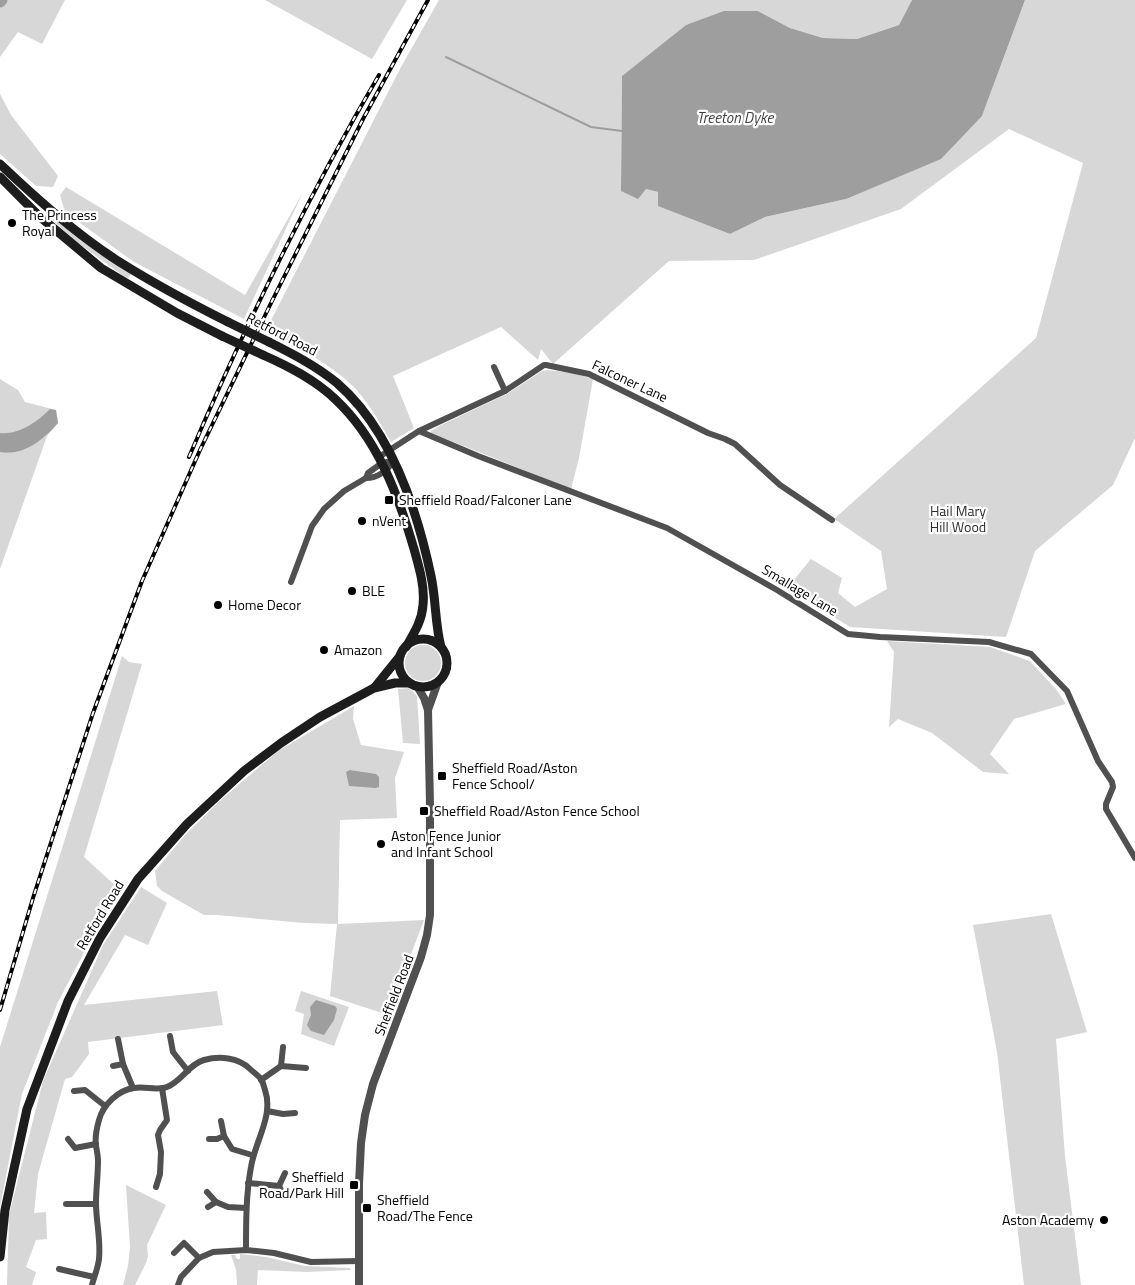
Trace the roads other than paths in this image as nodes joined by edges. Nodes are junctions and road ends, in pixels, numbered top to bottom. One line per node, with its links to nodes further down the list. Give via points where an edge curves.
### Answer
1 (0, 164): 6 (main road, Retford Road, bridge, via 75,230 116,259 322,372 363,411)
2 (0, 178): 8 (main road, Retford Road, bridge, via 101,268 177,313 283,364 319,386 347,411)
3 (494, 367): 4 (street)
4 (505, 390): 5 (street, Falconer Lane); 9 (street, Falconer Lane, via 544,365 589,374 735,444 780,484)
5 (419, 431): 6 (street, Falconer Lane); 17 (street, Smallage Lane, via 667,528 848,634 989,642 1031,654 1067,691 1098,761 1112,782 1106,809)
6 (388, 451): 7 (main road, Retford Road); 8 (street, Falconer Lane)
7 (393, 461): 8 (street); 11 (main road, Retford Road, via 425,550)
8 (382, 464): 10 (street, Falconer Lane, via 372,478 366,478 344,492 324,509 312,526); 12 (main road, Retford Road, via 409,533 423,590 421,620)
9 (832, 520)
10 (291, 582)
11 (441, 647): 12 (main road, via 424,639 411,643); 13 (main road, via 447,666)
12 (404, 650): 14 (main road, via 400,666 404,678); 15 (main road, Retford Road)
13 (438, 682): 14 (main road, via 424,687); 16 (street, Sheffield Road)
14 (413, 684): 15 (main road, Retford Road, via 395,683); 16 (street, Sheffield Road, via 424,698)
15 (374, 688): 52 (main road, Retford Road, via 320,717 244,771 187,824 127,896 100,938 68,1001 27,1109 5,1210)
16 (428, 710): 54 (street, Sheffield Road, via 430,915 422,957 372,1084 365,1115 359,1184)
17 (1135, 858)
18 (170, 1036): 25 (street, via 172,1052)
19 (118, 1040): 21 (street)
20 (283, 1048): 23 (street)
21 (123, 1064): 22 (street); 27 (street)
22 (113, 1066)
23 (281, 1066): 24 (street); 26 (street)
24 (306, 1068)
25 (188, 1071): 26 (street, via 203,1060 228,1058 247,1066); 28 (street, via 173,1084)
26 (261, 1080): 31 (street, via 267,1095)
27 (133, 1088): 28 (street); 30 (street, via 118,1094)
28 (162, 1088): 42 (street, via 167,1120 158,1135 161,1152)
29 (74, 1090): 30 (street, via 85,1090)
30 (105, 1106): 37 (street, via 99,1119)
31 (267, 1112): 32 (street); 38 (street)
32 (296, 1113)
33 (221, 1121): 34 (street)
34 (224, 1136): 36 (street); 38 (street, via 232,1149)
35 (68, 1139): 37 (street, via 76,1148)
36 (209, 1139)
37 (96, 1144): 47 (street)
38 (252, 1155): 40 (street)
39 (285, 1173): 41 (street)
40 (248, 1182): 41 (street); 49 (street)
41 (278, 1186): 44 (street)
42 (156, 1187)
43 (207, 1192): 45 (street)
44 (283, 1194)
45 (216, 1202): 48 (street); 49 (street, via 228,1207)
46 (66, 1204): 47 (street)
47 (96, 1204): 56 (street, via 100,1245)
48 (208, 1207)
49 (246, 1208): 50 (street)
50 (246, 1250): 53 (street, via 213,1252); 54 (street, via 311,1262)
51 (174, 1253): 53 (street, via 184,1243)
52 (0, 1256)
53 (199, 1258): 58 (street, via 181,1277)
54 (359, 1261): 59 (street, Sheffield Road)
55 (59, 1269): 56 (street)
56 (94, 1277): 57 (street)
57 (92, 1285)
58 (178, 1285)
59 (359, 1285)

